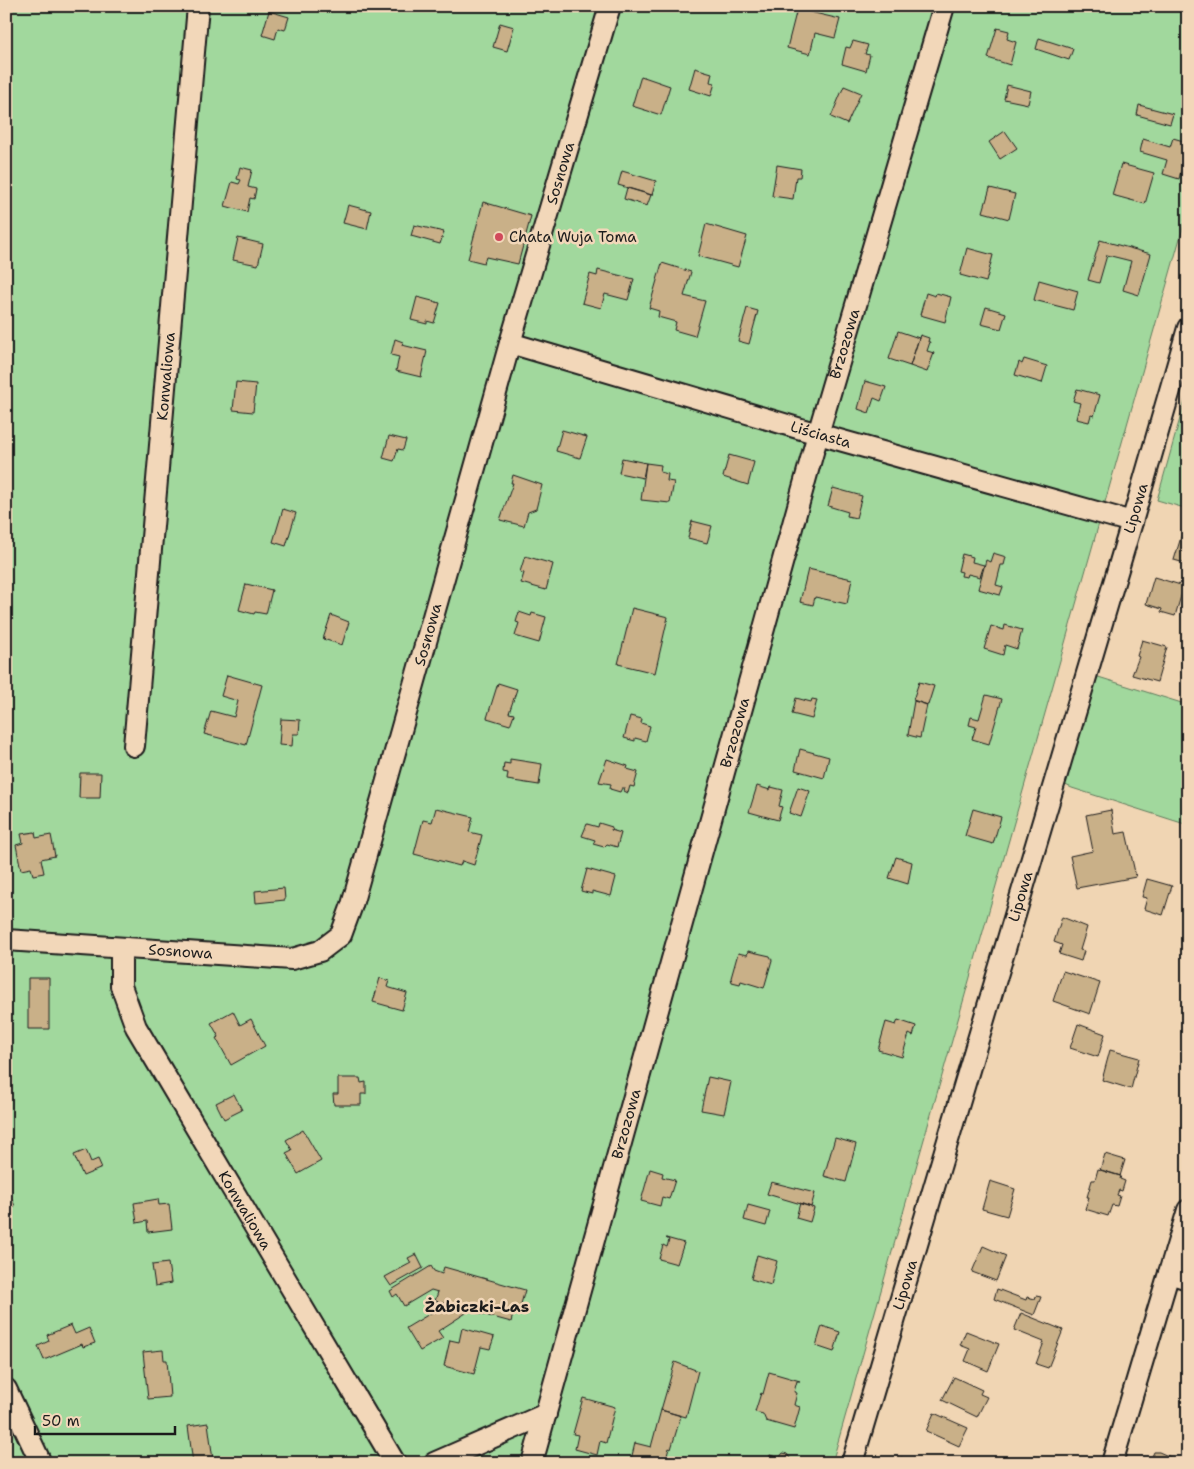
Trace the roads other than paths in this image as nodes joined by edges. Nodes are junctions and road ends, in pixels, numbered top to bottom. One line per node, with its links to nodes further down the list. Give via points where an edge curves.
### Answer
1 (198, 6): 8 (street, Konwaliowa)
2 (610, 6): 5 (street, Sosnowa)
3 (944, 6): 6 (street, Brzozowa)
4 (1188, 328): 7 (street, Lipowa)
5 (510, 343): 6 (street, Liściasta); 10 (street, Sosnowa, via 341,935 320,951 292,959)
6 (818, 434): 7 (street, Liściasta); 14 (street, Brzozowa)
7 (1132, 522): 19 (street, Lipowa)
8 (134, 746)
9 (6, 940): 10 (street, Sosnowa)
10 (121, 948): 16 (street, Konwaliowa, via 121,986 136,1027)
11 (1188, 1210): 12 (street)
12 (1178, 1276): 20 (street)
13 (6, 1389): 15 (street)
14 (546, 1414): 17 (street); 18 (street, Brzozowa)
15 (41, 1463)
16 (395, 1463)
17 (434, 1463)
18 (532, 1463)
19 (852, 1463)
20 (1112, 1463)

